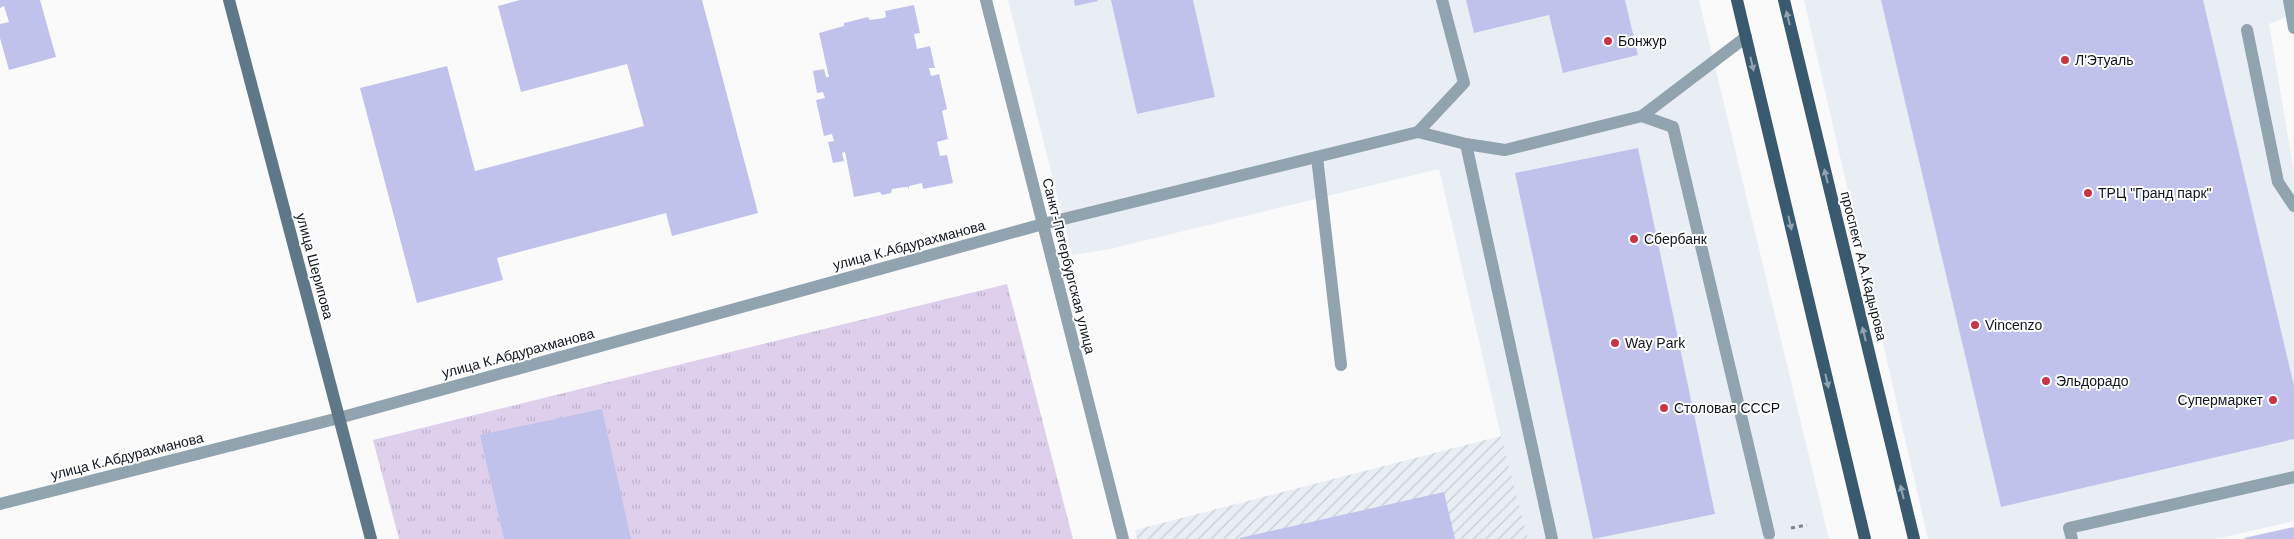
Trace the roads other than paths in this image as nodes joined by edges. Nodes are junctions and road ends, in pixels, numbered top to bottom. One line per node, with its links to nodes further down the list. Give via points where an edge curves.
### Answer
1 (229, 0): 17 (main road, улица Шерипова)
2 (986, 0): 15 (street, Санкт-Петербургская улица)
3 (1442, 0): 11 (street, via 1464,83)
4 (1737, 0): 9 (main road)
5 (1784, 0): 25 (main road, проспект А.А.Кадырова, one-way to 5)
6 (2289, 0): 7 (street)
7 (2294, 28)
8 (2247, 30): 14 (street, via 2278,182)
9 (1746, 37): 10 (street); 24 (main road, one-way to 24)
10 (1642, 116): 12 (street, via 1504,150); 20 (street, via 1673,128)
11 (1418, 132): 12 (street); 13 (street, улица К.Абдурахманова)
12 (1466, 144): 23 (street)
13 (1317, 157): 15 (street, улица К.Абдурахманова); 16 (street)
14 (2294, 206)
15 (1043, 224): 17 (street, улица К.Абдурахманова); 22 (street, Санкт-Петербургская улица)
16 (1340, 365)
17 (339, 418): 19 (street, улица К.Абдурахманова); 21 (main road, улица Шерипова)
18 (2294, 477): 26 (street, via 2069,528)
19 (0, 504)
20 (1769, 534)
21 (371, 539)
22 (1123, 539)
23 (1552, 539)
24 (1864, 539)
25 (1914, 539)
26 (2072, 539)

